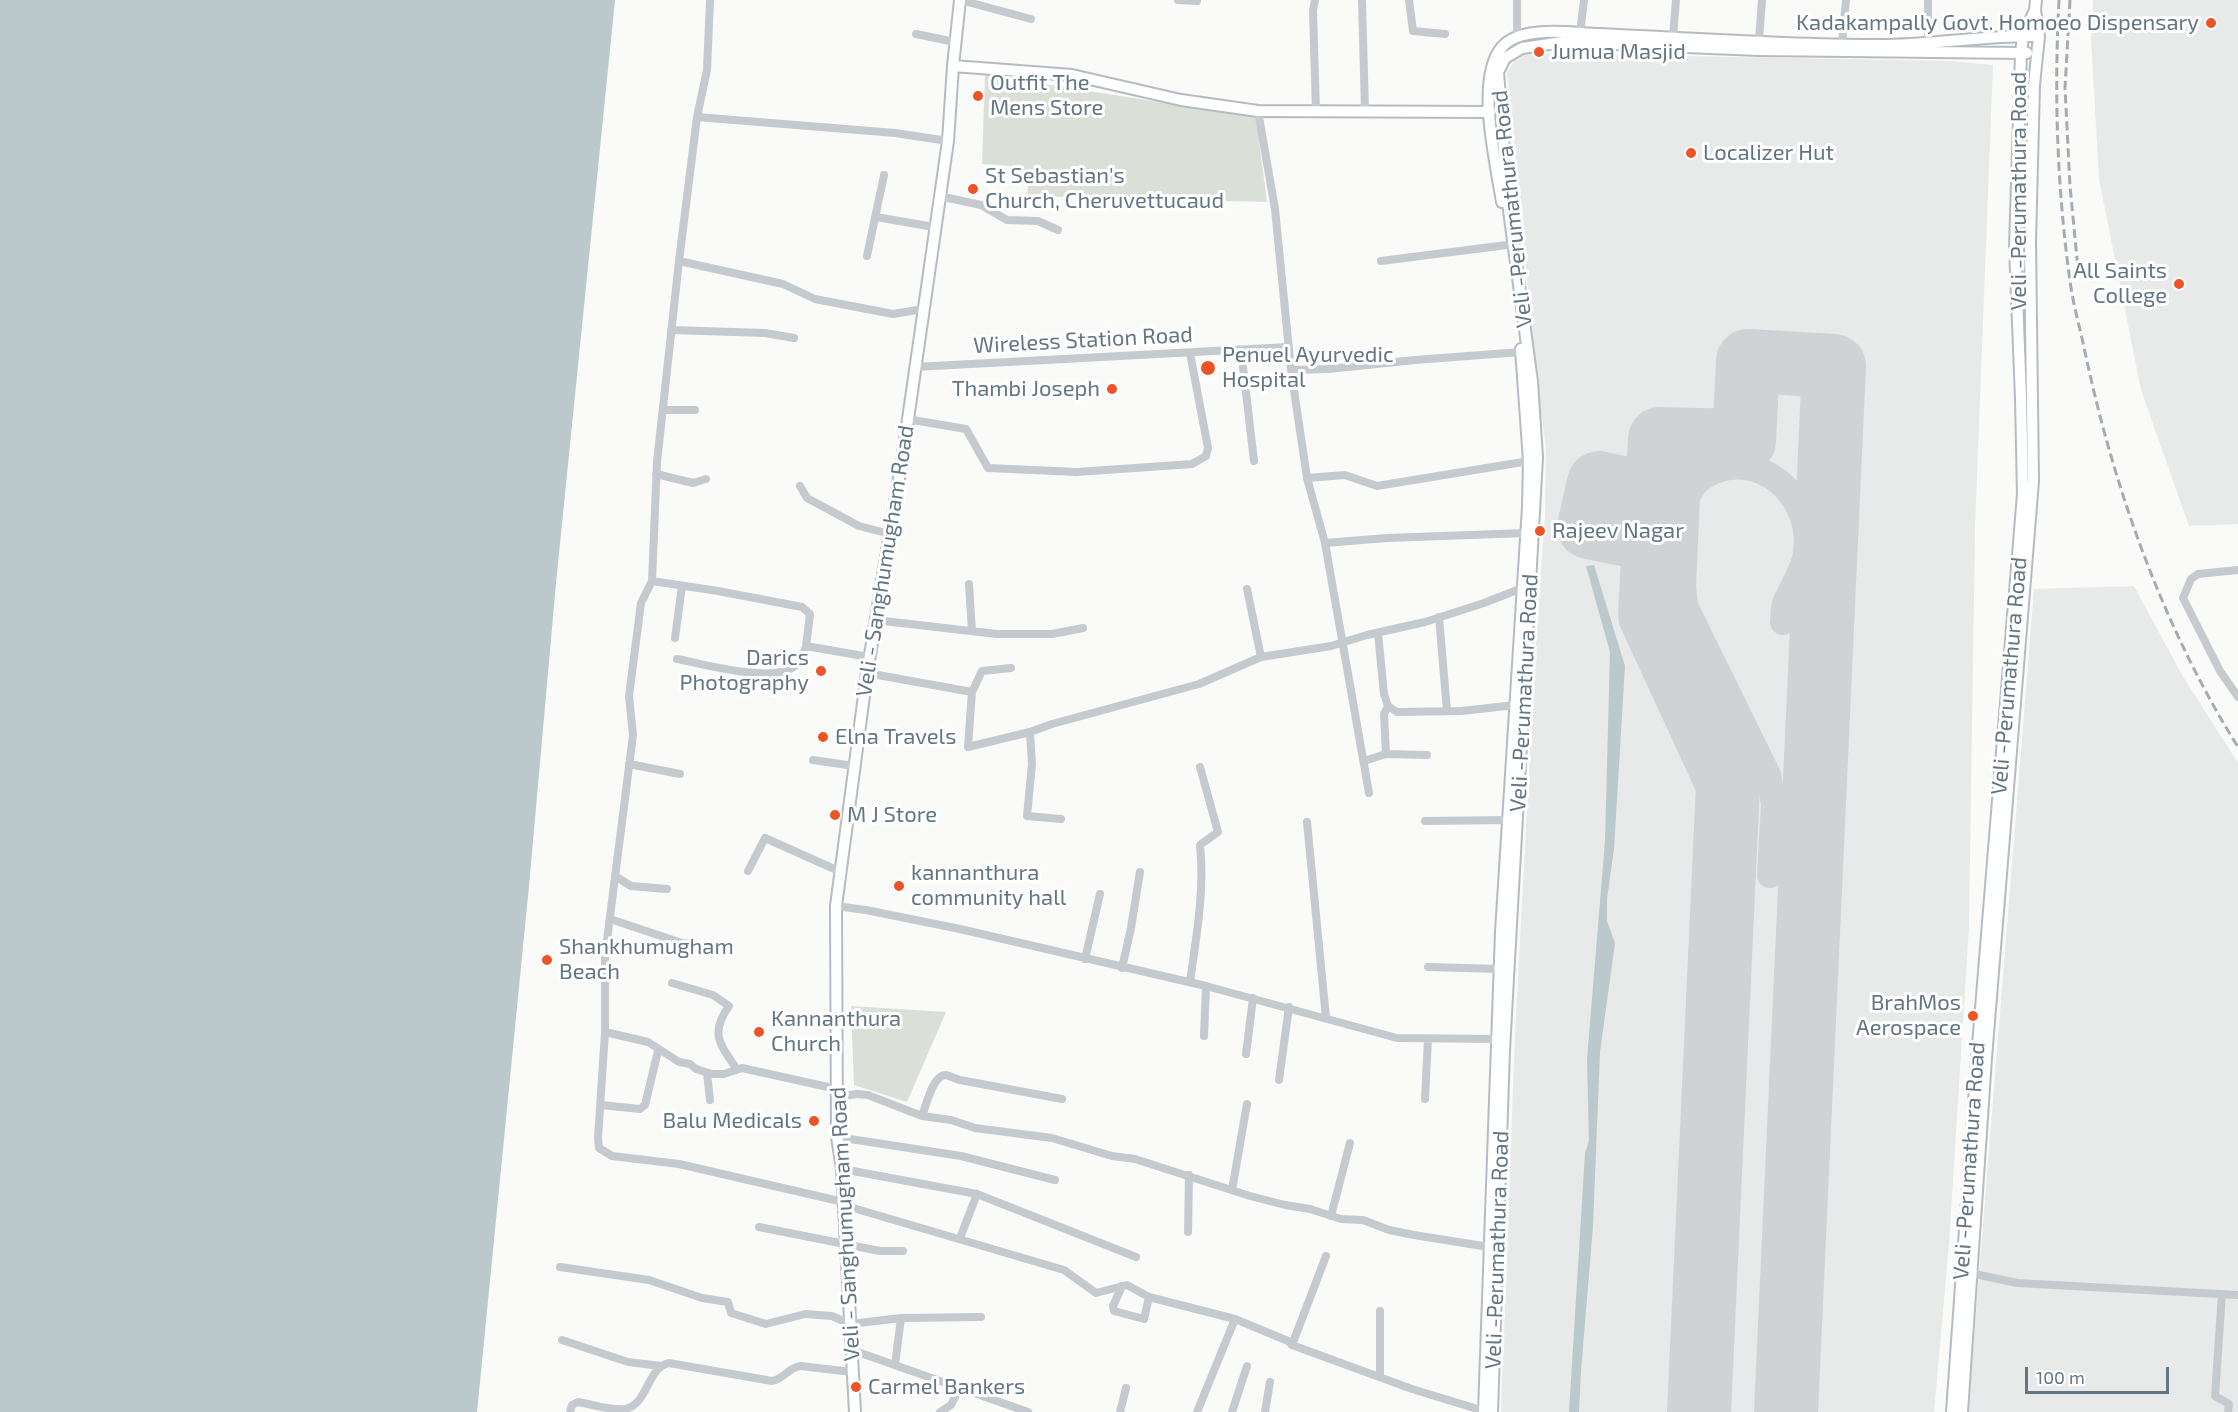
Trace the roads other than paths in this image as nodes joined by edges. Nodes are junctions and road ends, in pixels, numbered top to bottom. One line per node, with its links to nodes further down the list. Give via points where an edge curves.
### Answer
1 (710, 0): 36 (street, via 707,70)
2 (960, 0): 15 (street); 24 (main road, Veli - Sanghumugham Road)
3 (1178, 0): 13 (street)
4 (1315, 0): 33 (street)
5 (1362, 0): 34 (street)
6 (1408, 0): 18 (street, via 1413,31)
7 (1517, 0): 19 (street)
8 (1584, 0): 16 (street)
9 (1676, 0): 22 (street)
10 (1762, 0): 23 (street)
11 (1846, 0): 26 (street)
12 (1928, 0): 25 (street)
13 (1197, 1)
14 (2035, 5): 20 (main road); 21 (main road)
15 (1031, 19)
16 (1580, 33): 19 (main road); 22 (main road)
17 (916, 34): 24 (street)
18 (1445, 34)
19 (1517, 36): 35 (main road, via 1494,59 1488,78)
20 (2023, 36): 21 (main road); 25 (main road); 27 (main road)
21 (2039, 36): 28 (main road)
22 (1673, 37): 23 (main road)
23 (1759, 40): 26 (main road)
24 (955, 42): 29 (main road, Veli - Sanghumugham Road)
25 (1928, 43): 26 (main road)
26 (1842, 44)
27 (2021, 53): 28 (main road); 30 (main road, Veli -Perumathura Road); 190 (main road, Veli -Perumathura Road, via 1771,50 1563,42 1522,48 1505,58 1498,72 1508,202 1532,382 1537,457)
28 (2038, 53): 31 (main road)
29 (952, 66): 32 (main road, via 1072,75 1181,100); 37 (main road, Veli - Sanghumugham Road)
30 (2019, 84): 31 (main road); 191 (main road, Veli -Perumathura Road, via 2015,248 2023,494)
31 (2034, 85): 159 (main road, via 2030,241 2033,481)
32 (1258, 111): 33 (main road); 50 (street, via 1275,209)
33 (1316, 111): 34 (main road)
34 (1365, 111): 35 (main road)
35 (1490, 112): 43 (main road)
36 (697, 117): 37 (street); 45 (street)
37 (948, 141): 39 (main road, Veli - Sanghumugham Road)
38 (884, 176): 40 (street)
39 (939, 196): 41 (main road, Veli - Sanghumugham Road); 42 (street, via 981,205 1007,220 1038,221)
40 (876, 218): 41 (street); 44 (street)
41 (934, 227): 47 (main road, Veli - Sanghumugham Road)
42 (1058, 230)
43 (1507, 245): 46 (street); 52 (main road)
44 (867, 256)
45 (679, 261): 47 (street, via 783,284 815,299 893,314); 48 (street)
46 (1381, 261)
47 (923, 309): 54 (main road, Veli - Sanghumugham Road)
48 (671, 330): 49 (street, via 765,333); 56 (street)
49 (794, 338)
50 (1288, 346): 51 (street, Wireless Station Road); 55 (street)
51 (1241, 350): 53 (street, Wireless Station Road); 59 (street)
52 (1521, 352): 55 (street); 60 (main road)
53 (1190, 353): 54 (street, Wireless Station Road); 58 (street, via 1209,448 1206,456 1192,464 1077,472 988,468 966,429)
54 (915, 367): 58 (main road, Veli - Sanghumugham Road)
55 (1292, 370): 62 (street)
56 (663, 410): 57 (street); 61 (street)
57 (695, 410)
58 (907, 419): 66 (main road, Veli - Sanghumugham Road)
59 (1254, 461)
60 (1529, 461): 62 (street, via 1381,486 1345,475); 65 (main road)
61 (656, 474): 63 (street, via 693,483); 69 (street)
62 (1307, 478): 67 (street)
63 (706, 479)
64 (800, 486): 66 (street, via 807,498 859,526)
65 (1526, 533): 67 (street); 72 (main road)
66 (890, 534): 75 (main road, Veli - Sanghumugham Road)
67 (1325, 543): 80 (street)
68 (2238, 570): 88 (street, via 2198,574 2191,579 2183,598 2220,671)
69 (652, 581): 71 (street); 97 (street, via 639,614 630,696 633,735)
70 (969, 584): 77 (street)
71 (682, 586): 79 (street); 81 (street, via 807,610 810,614)
72 (1522, 588): 74 (street); 89 (main road)
73 (1247, 589): 83 (street)
74 (1439, 617): 78 (street); 91 (street)
75 (875, 620): 77 (street); 82 (main road, Veli - Sanghumugham Road)
76 (1083, 628): 77 (street, via 1052,634)
77 (972, 632)
78 (1378, 633): 80 (street); 90 (street)
79 (675, 638)
80 (1343, 643): 83 (street); 96 (street)
81 (806, 646): 82 (street); 84 (street, via 798,664 778,673 760,674)
82 (869, 657): 86 (main road, Veli - Sanghumugham Road)
83 (1261, 657): 92 (street, via 1199,684)
84 (677, 659)
85 (1011, 668): 87 (street, via 982,671)
86 (867, 673): 87 (street); 98 (main road, Veli - Sanghumugham Road)
87 (972, 692): 92 (street, via 968,747)
88 (2238, 697)
89 (1516, 705): 91 (street); 103 (main road)
90 (1388, 706): 91 (street, via 1397,712); 93 (street, via 1384,714)
91 (1447, 711)
92 (1030, 732): 102 (street, via 1032,764 1027,816)
93 (1386, 754): 94 (street); 96 (street)
94 (1426, 755)
95 (813, 760): 98 (street)
96 (1364, 760): 101 (street)
97 (629, 764): 100 (street); 109 (street)
98 (854, 766): 107 (main road, Veli - Sanghumugham Road)
99 (1200, 767): 119 (street, via 1218,832 1200,845 1198,927)
100 (680, 774)
101 (1369, 793)
102 (1061, 819)
103 (1508, 820): 104 (street); 118 (main road)
104 (1425, 821)
105 (1307, 822): 124 (street)
106 (748, 871): 107 (street, via 765,838)
107 (841, 872): 112 (main road, Veli - Sanghumugham Road)
108 (1140, 872): 117 (street)
109 (615, 876): 110 (street, via 631,886); 113 (street)
110 (668, 889)
111 (1100, 894): 115 (street)
112 (836, 906): 115 (street, via 950,927); 134 (main road, Veli - Sanghumugham Road)
113 (610, 919): 114 (street); 125 (street)
114 (695, 944)
115 (1085, 959): 117 (street)
116 (1428, 967): 118 (street)
117 (1122, 968): 119 (street)
118 (1499, 969): 128 (main road)
119 (1190, 982): 121 (street)
120 (672, 983): 131 (street, via 713,995 729,1006 719,1020 718,1043)
121 (1206, 986): 122 (street); 126 (street)
122 (1253, 998): 123 (street); 130 (street)
123 (1289, 1007): 124 (street); 133 (street)
124 (1326, 1018): 127 (street, via 1397,1038)
125 (605, 1032): 129 (street, via 648,1042); 139 (street)
126 (1204, 1036)
127 (1428, 1039): 128 (street); 136 (street)
128 (1496, 1039): 154 (main road)
129 (658, 1051): 132 (street); 139 (street, via 645,1105 640,1109)
130 (1246, 1054)
131 (736, 1068): 132 (street, via 718,1075); 134 (street)
132 (707, 1073): 137 (street)
133 (1279, 1080)
134 (838, 1093): 140 (street, via 868,1095); 141 (main road, Veli - Sanghumugham Road)
135 (1062, 1099): 140 (street, via 945,1075 934,1084)
136 (1425, 1099)
137 (710, 1100)
138 (1246, 1104): 146 (street)
139 (601, 1105): 148 (street, via 599,1148 612,1156 680,1164)
140 (922, 1116): 144 (street, via 1052,1138)
141 (837, 1137): 143 (main road, Veli - Sanghumugham Road); 145 (street, via 961,1156)
142 (1350, 1143): 149 (street)
143 (842, 1169): 147 (street); 148 (main road, Veli - Sanghumugham Road)
144 (1189, 1175): 146 (street); 151 (street)
145 (1055, 1180)
146 (1232, 1190): 149 (street)
147 (977, 1194): 152 (street); 157 (street)
148 (843, 1205): 152 (street); 153 (main road, Veli - Sanghumugham Road)
149 (1331, 1216): 154 (street)
150 (759, 1227): 153 (street)
151 (1188, 1232)
152 (960, 1238): 160 (street, via 1064,1270 1096,1293)
153 (846, 1245): 155 (street); 168 (main road, Veli - Sanghumugham Road)
154 (1489, 1247): 190 (main road)
155 (903, 1251)
156 (1326, 1256): 170 (street)
157 (1136, 1257)
158 (560, 1268): 168 (street, via 648,1280 702,1298 728,1302 731,1313 766,1324 805,1314 832,1316)
159 (1970, 1273): 161 (street, via 2017,1283); 192 (main road)
160 (1122, 1286): 163 (street); 163 (street, via 1114,1311 1144,1318)
161 (2222, 1294): 162 (street); 181 (street, via 2216,1396)
162 (2238, 1295)
163 (1149, 1298): 167 (street)
164 (1380, 1311): 176 (street)
165 (981, 1317): 166 (street)
166 (901, 1318): 168 (street); 172 (street)
167 (1235, 1319): 170 (street); 187 (street)
168 (850, 1324): 171 (main road, Veli - Sanghumugham Road)
169 (562, 1340): 173 (street, via 628,1362)
170 (1292, 1345): 176 (street)
171 (852, 1350): 172 (street); 175 (main road, Veli - Sanghumugham Road)
172 (895, 1365): 178 (street)
173 (661, 1366): 175 (street, via 674,1363 772,1381 800,1366); 182 (street, via 639,1400 629,1408 578,1402)
174 (1247, 1366): 188 (street)
175 (852, 1372): 183 (main road, Veli - Sanghumugham Road)
176 (1380, 1377): 190 (street)
177 (1270, 1382): 189 (street)
178 (960, 1387): 184 (street, via 951,1405); 185 (street)
179 (1126, 1388): 186 (street)
180 (2238, 1405): 181 (street)
181 (2228, 1408)
182 (570, 1412)
183 (855, 1412)
184 (940, 1412)
185 (1028, 1412)
186 (1120, 1412)
187 (1197, 1412)
188 (1232, 1412)
189 (1265, 1412)
190 (1487, 1412)
191 (1952, 1412)
192 (1962, 1412)

